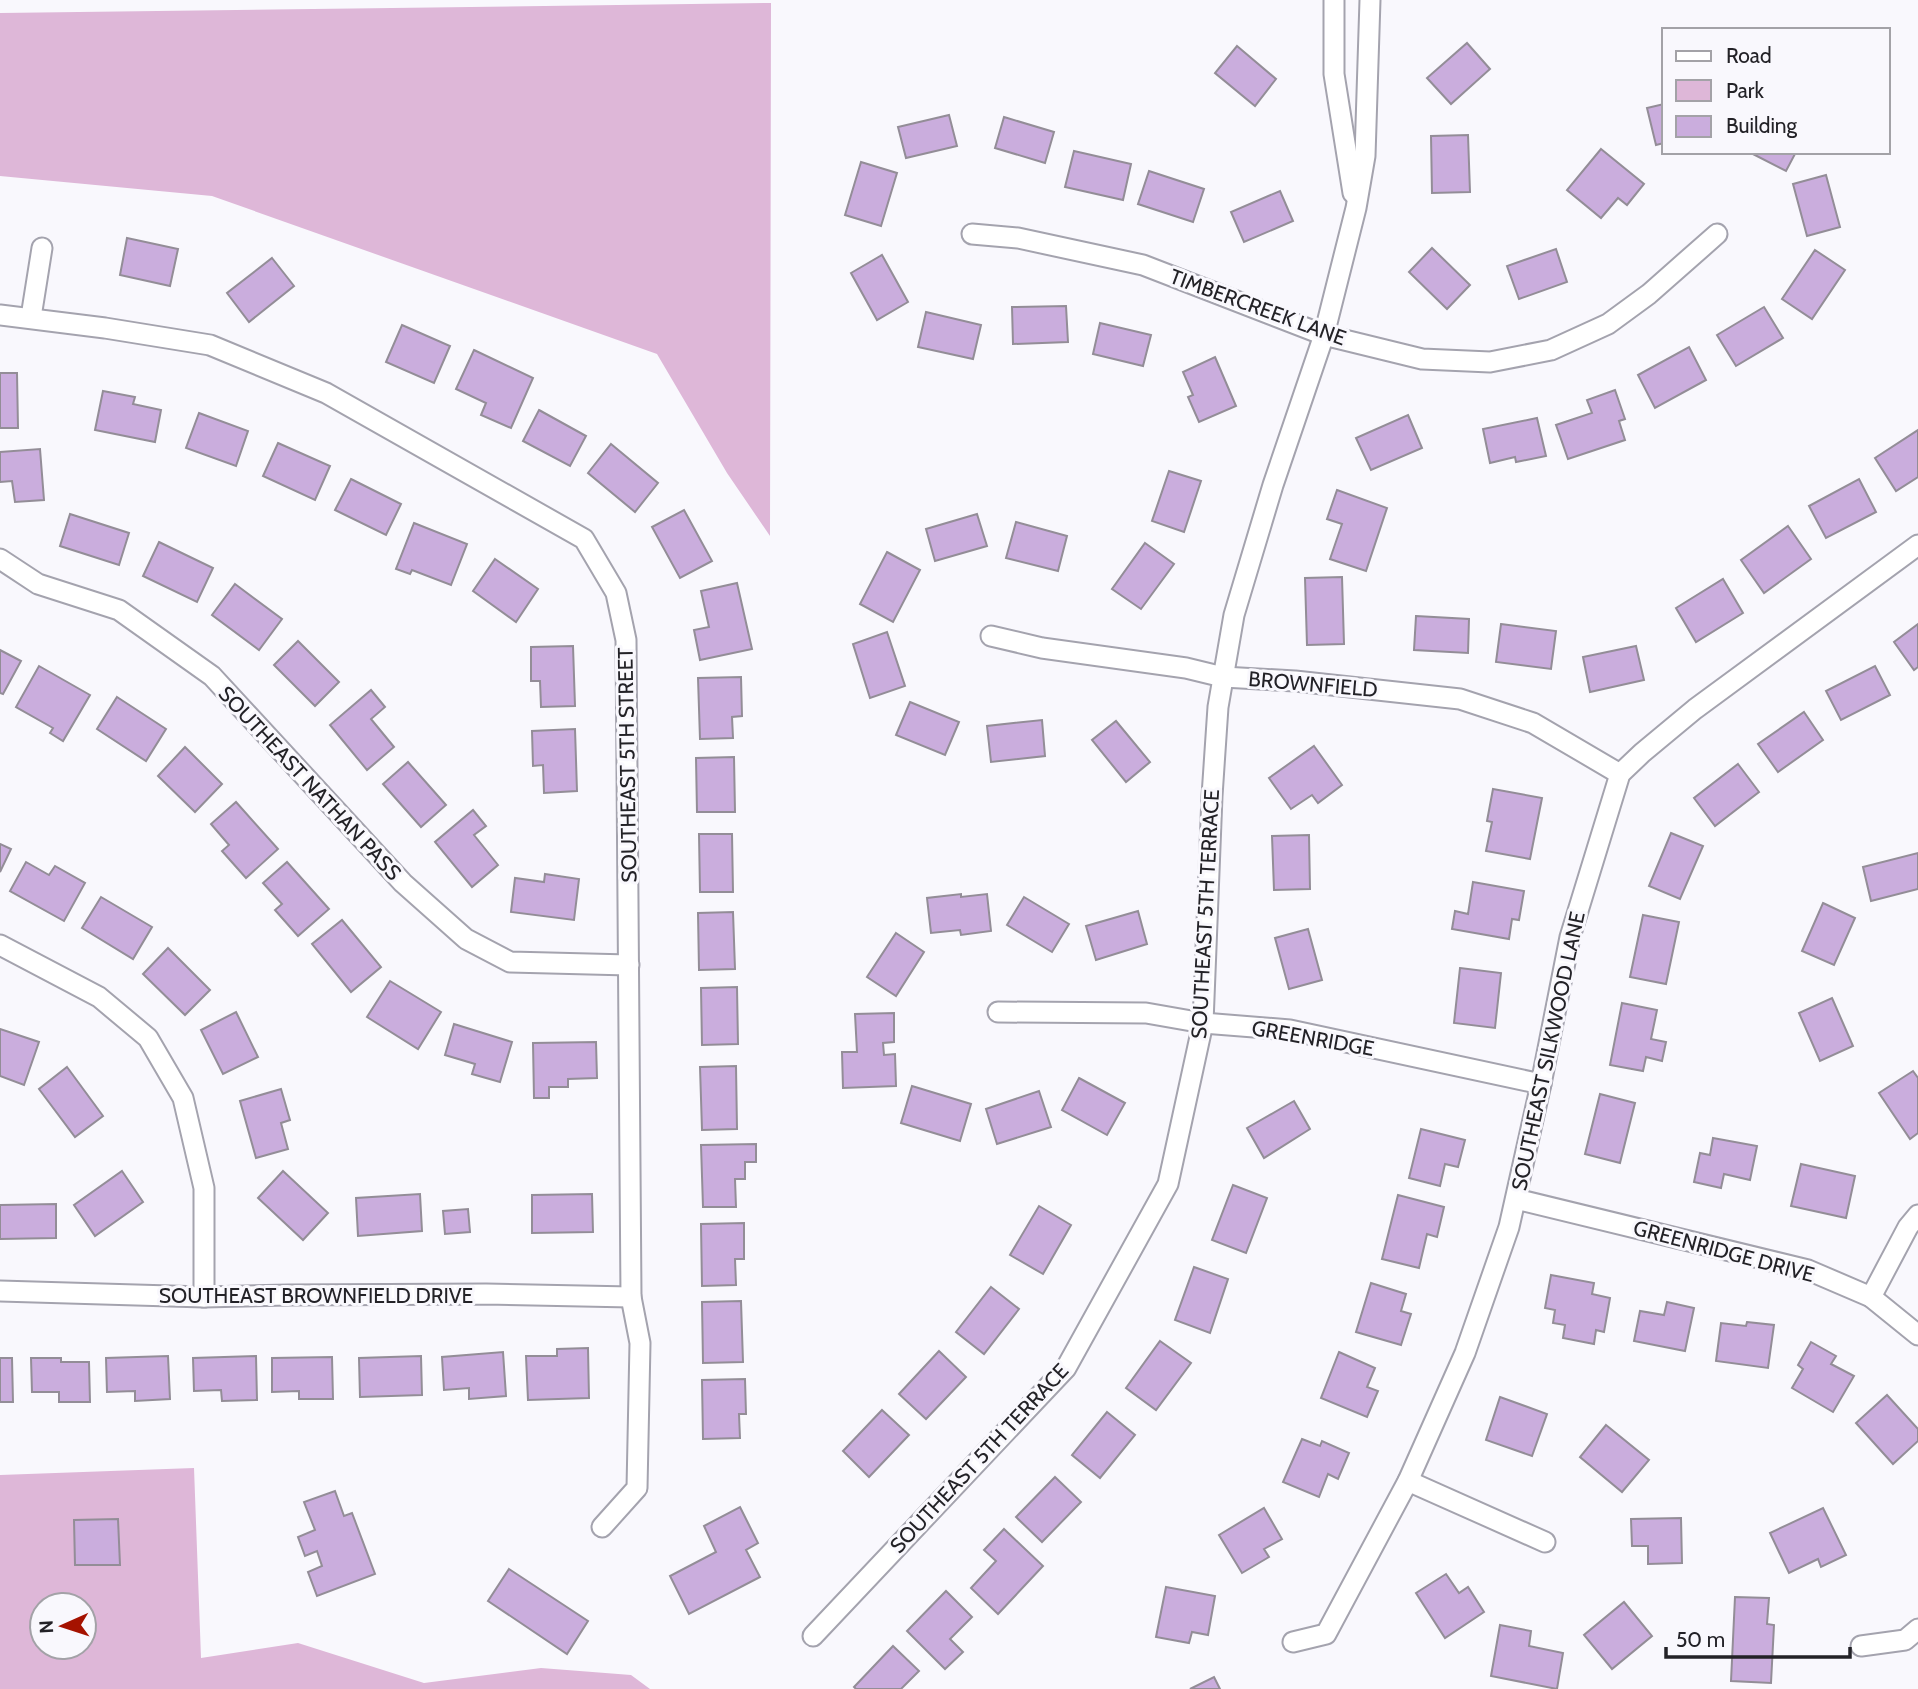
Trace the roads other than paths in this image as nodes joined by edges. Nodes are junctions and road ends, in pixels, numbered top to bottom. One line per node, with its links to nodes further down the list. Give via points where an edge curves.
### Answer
1 (1334, 0): 3 (street, SOUTHEAST 5TH TERRACE, via 1334,74)
2 (1370, 0): 3 (street, SOUTHEAST 5TH TERRACE, via 1364,156)
3 (1356, 208): 9 (street, SOUTHEAST 5TH TERRACE)
4 (972, 234): 9 (street, TIMBERCREEK LANE, via 1143,265)
5 (1717, 234): 9 (street, TIMBERCREEK LANE, via 1608,324 1551,350 1490,362 1422,359)
6 (42, 248): 8 (street)
7 (0, 315): 8 (street, SOUTHEAST 5TH STREET)
8 (31, 317): 16 (street, SOUTHEAST 5TH STREET, via 209,345 326,393 584,539 616,593 626,640)
9 (1324, 335): 13 (street, SOUTHEAST 5TH TERRACE, via 1238,602)
10 (1918, 545): 14 (street, SOUTHEAST SILKWOOD LANE, via 1695,709)
11 (0, 559): 16 (street, SOUTHEAST NATHAN PASS, via 38,584 119,610 212,676 402,883 466,939 510,962)
12 (991, 636): 13 (street, BROWNFIELD)
13 (1223, 677): 14 (street, BROWNFIELD, via 1460,699 1533,723); 18 (street, SOUTHEAST 5TH TERRACE, via 1212,796)
14 (1620, 774): 19 (street, SOUTHEAST SILKWOOD LANE, via 1570,937)
15 (0, 945): 23 (street, via 109,1005 148,1038 183,1098 204,1188)
16 (629, 965): 24 (street, SOUTHEAST 5TH STREET)
17 (998, 1012): 18 (street, GREENRIDGE, via 1146,1013)
18 (1203, 1023): 19 (street, GREENRIDGE, via 1290,1030); 31 (street, SOUTHEAST 5TH TERRACE, via 1168,1184 1066,1368)
19 (1541, 1084): 20 (street, SOUTHEAST SILKWOOD LANE)
20 (1516, 1199): 25 (street, GREENRIDGE DRIVE, via 1808,1270); 27 (street, SOUTHEAST SILKWOOD LANE, via 1465,1353)
21 (1918, 1215): 25 (street)
22 (0, 1291): 23 (street, SOUTHEAST BROWNFIELD DRIVE)
23 (204, 1297): 24 (street, SOUTHEAST BROWNFIELD DRIVE)
24 (631, 1297): 28 (street, SOUTHEAST 5TH STREET, via 640,1343 637,1488)
25 (1871, 1297): 26 (street, GREENRIDGE DRIVE)
26 (1918, 1335)
27 (1408, 1481): 29 (street); 32 (street, SOUTHEAST SILKWOOD LANE, via 1326,1634)
28 (602, 1527)
29 (1545, 1542)
30 (1918, 1629): 33 (street, via 1905,1640)
31 (813, 1636)
32 (1293, 1642)
33 (1861, 1646)

